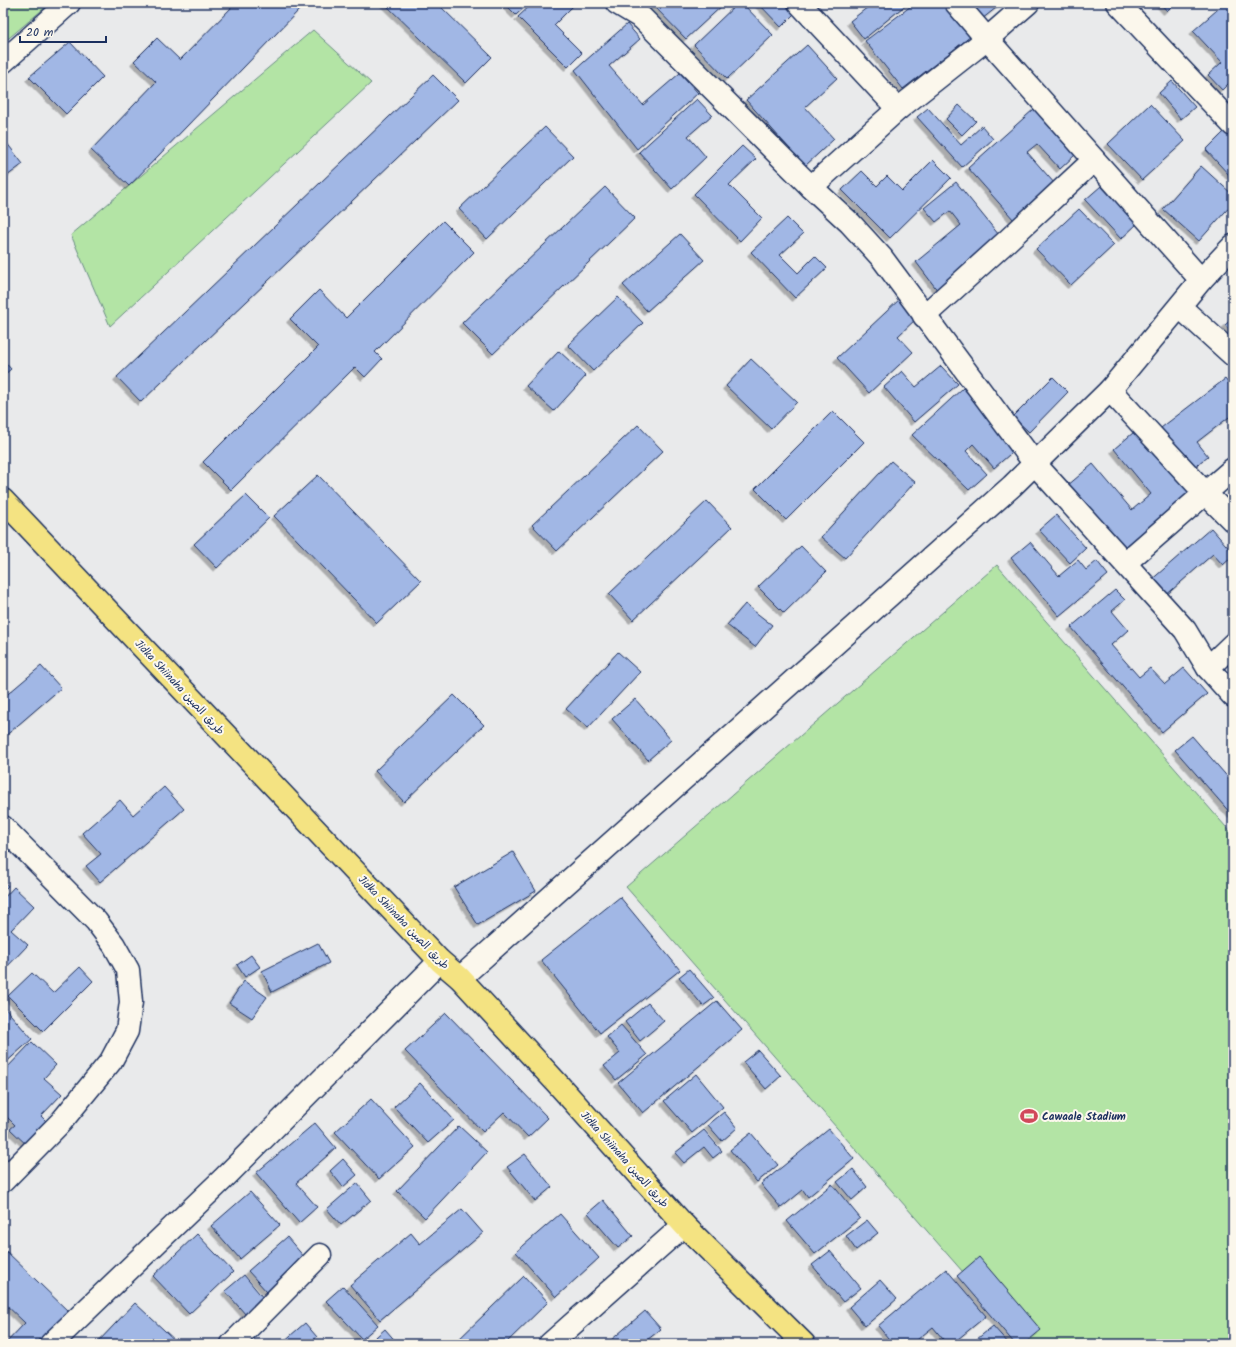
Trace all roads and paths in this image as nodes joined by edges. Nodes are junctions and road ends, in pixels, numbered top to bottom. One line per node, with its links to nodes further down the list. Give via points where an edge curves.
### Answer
1 (69, 3): 8 (street)
2 (617, 3): 12 (street, via 642,18)
3 (799, 3): 9 (street)
4 (956, 3): 7 (street)
5 (1028, 3): 7 (street)
6 (1118, 3): 10 (street)
7 (987, 40): 9 (street); 11 (street)
8 (3, 62)
9 (898, 109): 12 (street)
10 (1233, 125)
11 (1094, 160): 14 (street); 16 (street)
12 (810, 187): 16 (street, via 850,223 882,258)
13 (1233, 246): 14 (street)
14 (1201, 280): 15 (street)
15 (1180, 307): 17 (street); 18 (street)
16 (924, 316): 19 (street)
17 (1233, 355)
18 (1110, 390): 19 (street); 21 (street)
19 (1035, 464): 24 (street); 30 (street)
20 (1233, 469): 21 (street)
21 (1205, 493): 23 (street); 24 (street)
22 (6, 509): 29 (main road, Jidka Shiinaha طريق الصين)
23 (1233, 521)
24 (1125, 563): 26 (street, via 1185,630)
25 (1233, 644): 26 (street)
26 (1208, 668): 27 (street)
27 (1233, 696)
28 (3, 827): 31 (street, via 105,933 128,970 131,1002 127,1031 111,1061 61,1122)
29 (440, 961): 30 (main road, Jidka Shiinaha طريق الصين); 34 (street, via 223,1180)
30 (460, 978): 32 (main road, Jidka Shiinaha طريق الصين)
31 (3, 1181)
32 (684, 1225): 36 (street); 37 (main road, Jidka Shiinaha طريق الصين)
33 (320, 1255): 35 (street)
34 (51, 1344)
35 (232, 1344)
36 (550, 1344)
37 (804, 1344)

